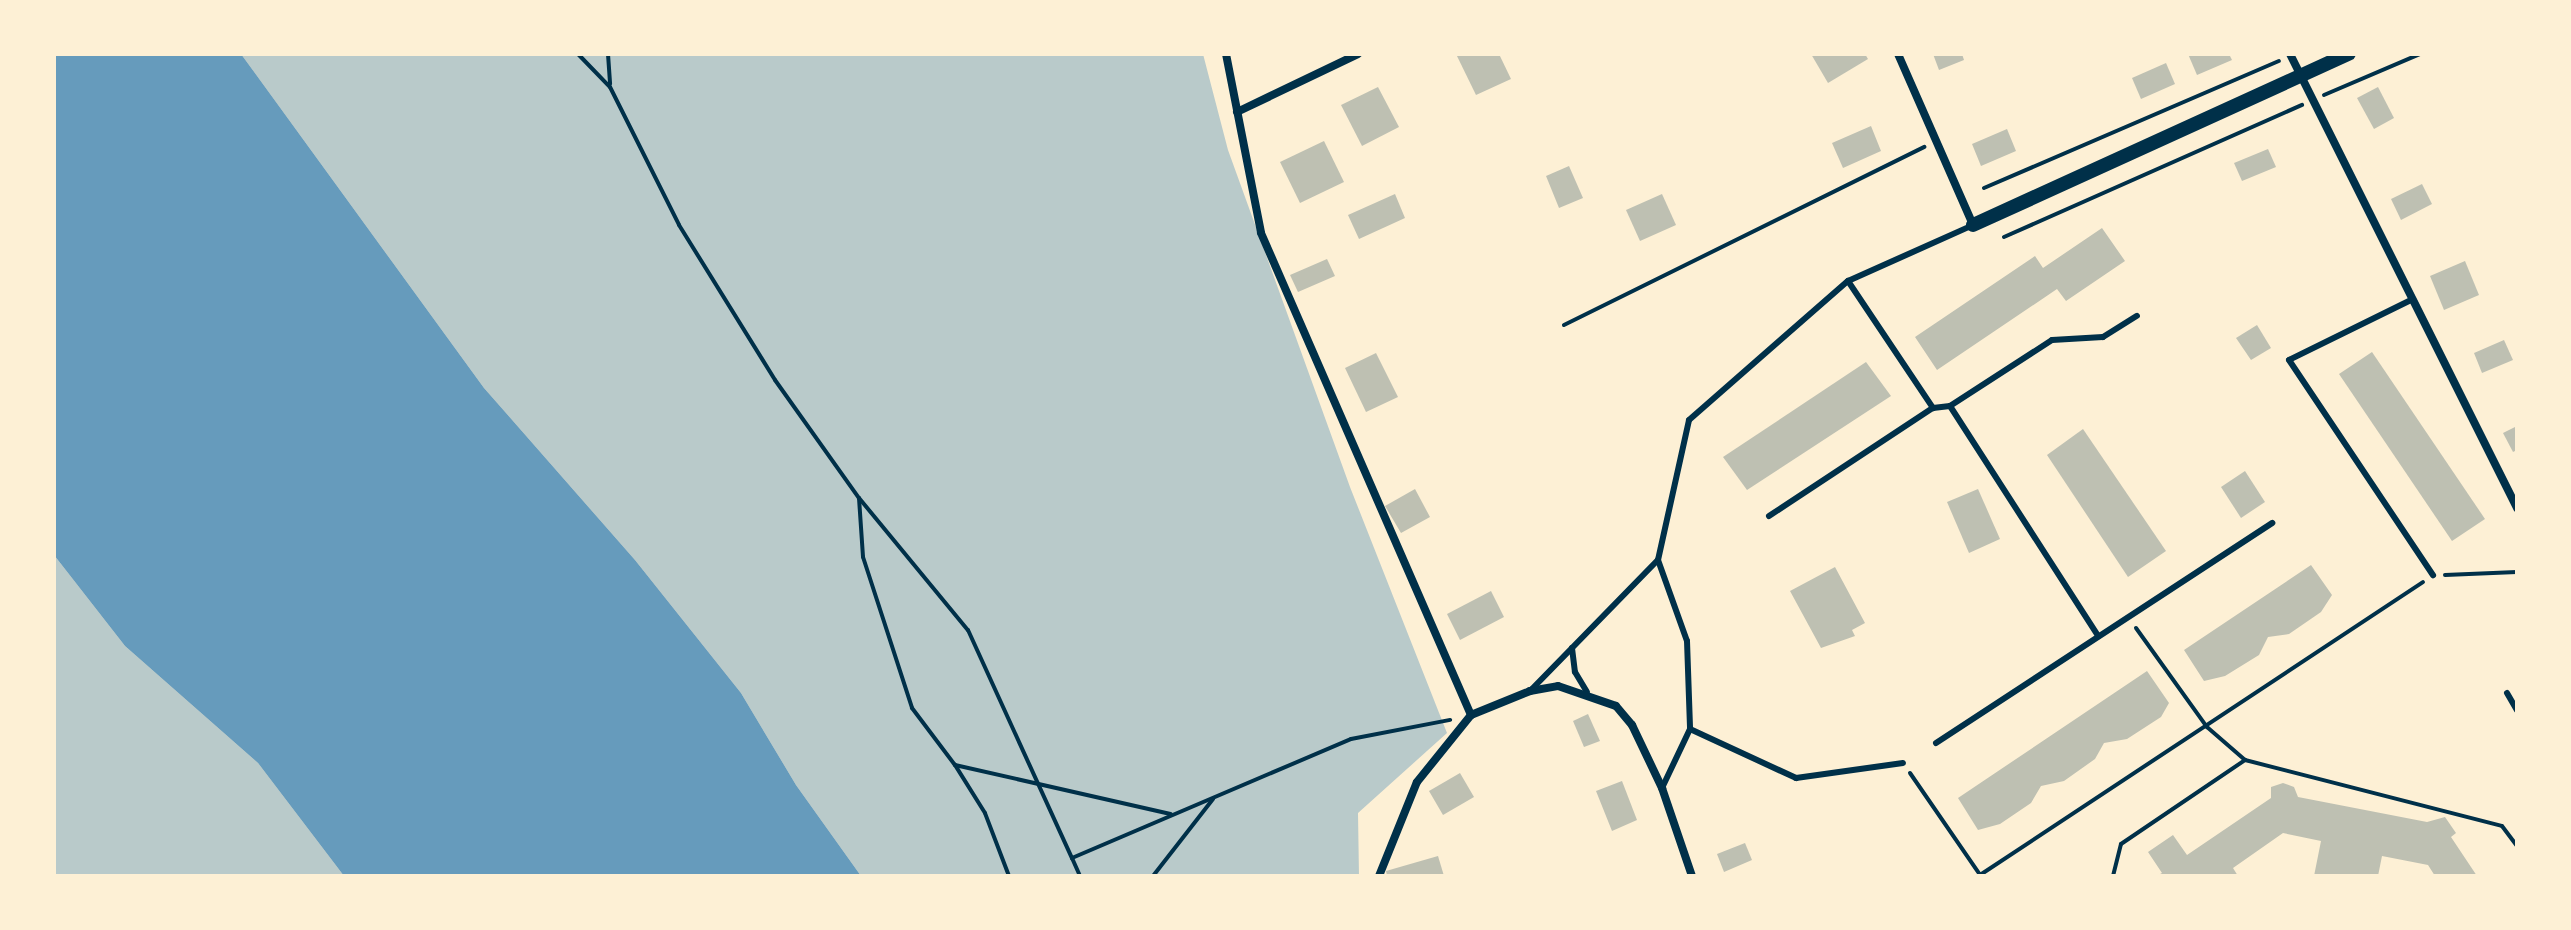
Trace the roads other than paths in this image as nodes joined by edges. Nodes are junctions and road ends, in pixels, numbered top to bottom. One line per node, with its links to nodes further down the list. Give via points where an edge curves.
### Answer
1 (1226, 54): 7 (street)
2 (1358, 54): 7 (street)
3 (1898, 54): 8 (street)
4 (2349, 54): 6 (street)
5 (2291, 55): 6 (street)
6 (2301, 76): 8 (street); 10 (street)
7 (1237, 112): 25 (street, via 1261,233)
8 (1973, 225): 9 (lane)
9 (1848, 281): 13 (lane); 17 (lane, via 1689,420)
10 (2414, 299): 14 (street); 18 (lane, via 2289,360)
11 (2137, 316): 12 (lane, via 2103,337 2052,340)
12 (1950, 406): 13 (lane); 19 (lane)
13 (1933, 408): 15 (lane)
14 (2517, 508)
15 (1769, 516)
16 (2272, 523): 19 (lane)
17 (1658, 560): 20 (lane); 26 (lane, via 1687,641)
18 (2433, 575)
19 (2098, 636): 27 (lane)
20 (1572, 648): 21 (lane); 22 (lane, via 1575,672)
21 (1530, 691): 22 (street, via 1558,686); 25 (street)
22 (1587, 692): 29 (street, via 1616,706 1632,725)
23 (2507, 693): 24 (lane)
24 (2517, 710)
25 (1471, 715): 30 (street, via 1417,782)
26 (1690, 729): 28 (lane, via 1796,778); 29 (lane)
27 (1936, 743)
28 (1903, 763)
29 (1662, 788): 31 (street)
30 (1379, 876)
31 (1692, 876)

